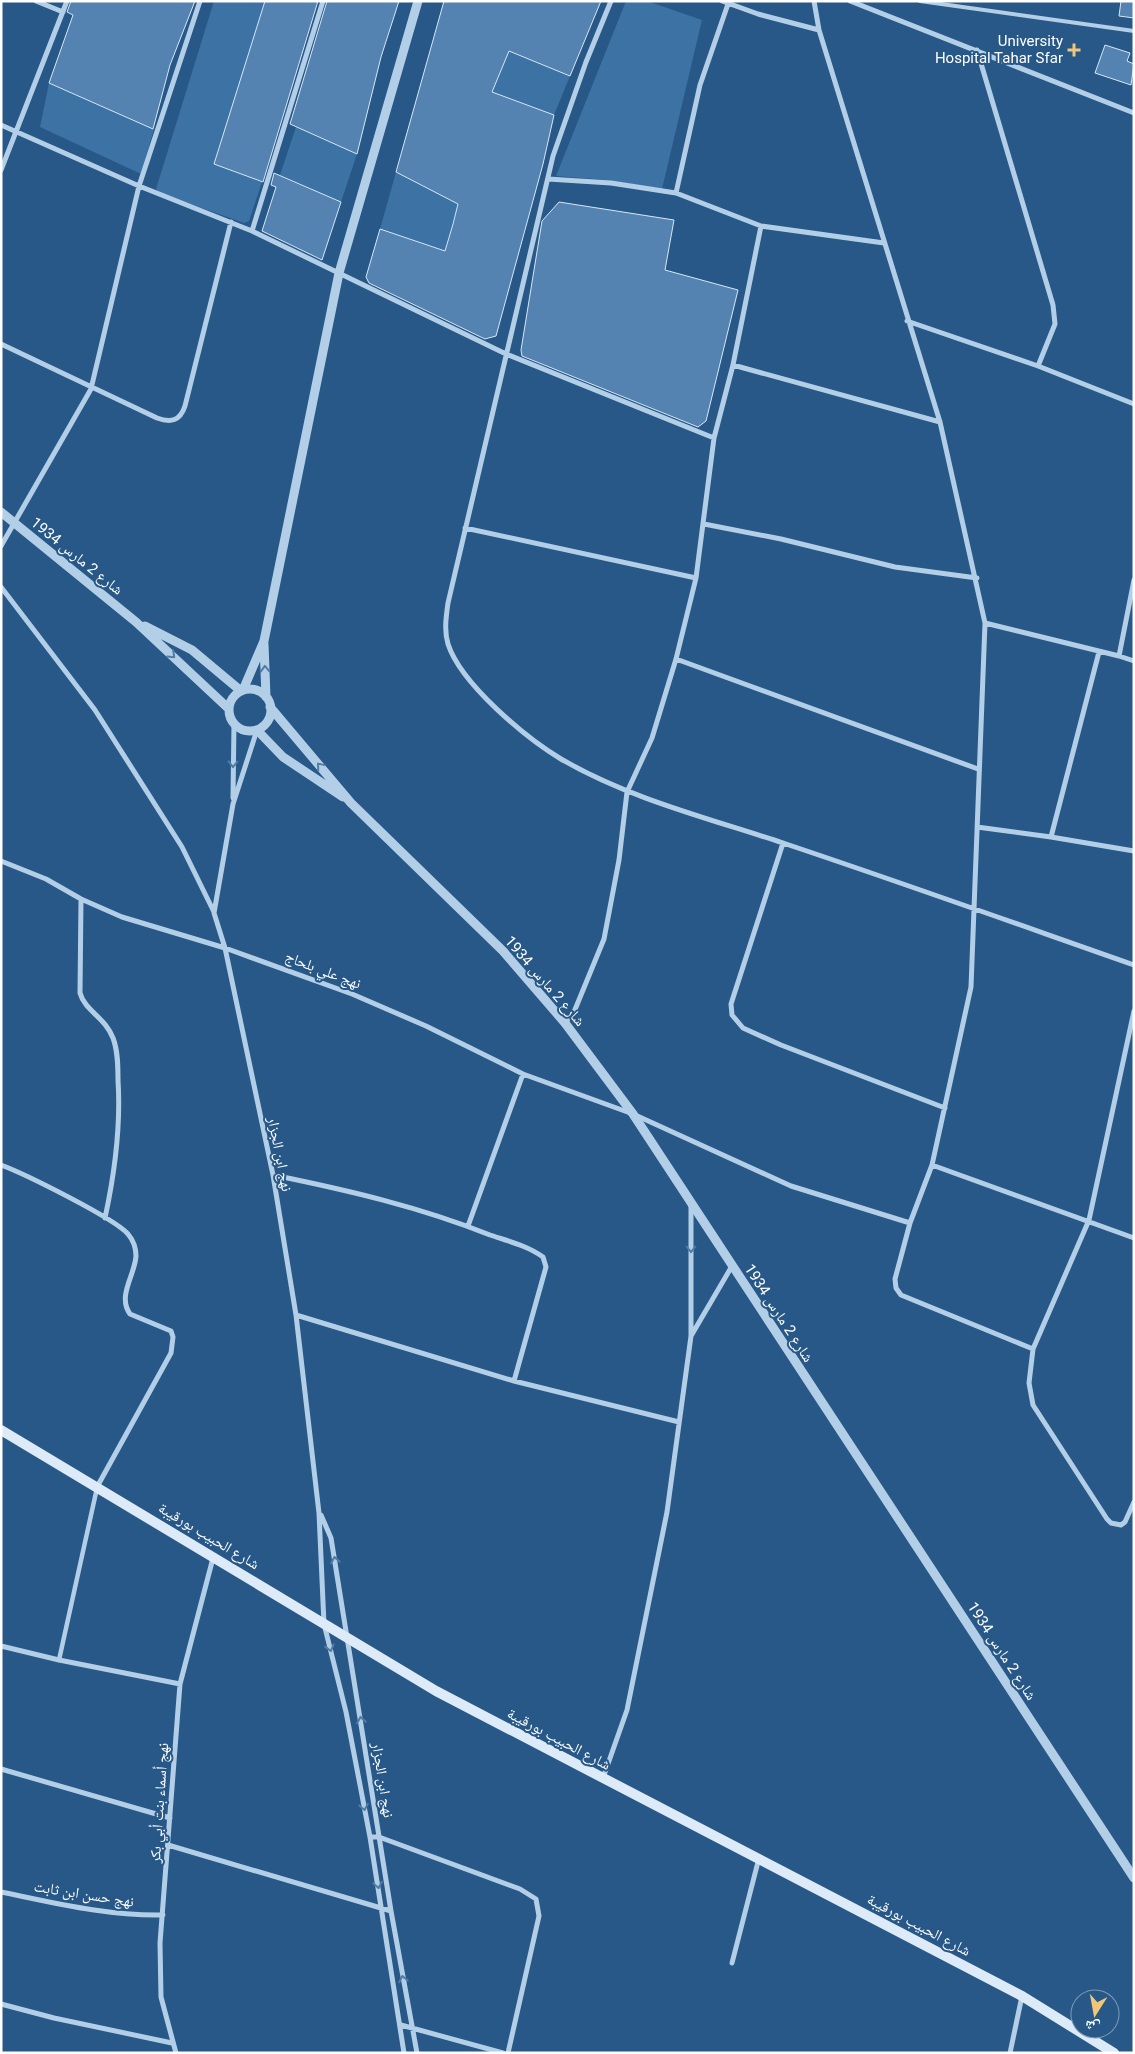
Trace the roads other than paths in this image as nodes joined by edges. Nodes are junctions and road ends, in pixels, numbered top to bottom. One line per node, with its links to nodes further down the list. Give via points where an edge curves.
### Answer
1 (36, 1): 12 (street)
2 (67, 1): 12 (street)
3 (200, 1): 21 (street)
4 (323, 1): 25 (street)
5 (418, 1): 27 (street)
6 (611, 1): 20 (street, via 565,120)
7 (722, 1): 11 (street)
8 (814, 1): 13 (street)
9 (850, 1): 15 (street)
10 (920, 1): 14 (lane)
11 (728, 4): 13 (street); 22 (street, via 700,86)
12 (63, 12): 18 (street)
13 (820, 30): 26 (street)
14 (1134, 31)
15 (977, 50): 16 (street); 32 (street, via 1054,305 1055,324)
16 (1134, 113)
17 (1, 125): 18 (street)
18 (17, 132): 19 (street); 21 (street)
19 (1, 170)
20 (548, 179): 22 (street, via 611,183); 30 (street)
21 (139, 186): 23 (street); 33 (street)
22 (676, 193): 24 (street)
23 (231, 222): 25 (street); 33 (street, via 183,413 174,421 167,422)
24 (761, 226): 26 (street); 31 (street)
25 (252, 231): 27 (street)
26 (884, 243): 28 (street)
27 (339, 273): 30 (street); 48 (street)
28 (907, 321): 32 (street); 35 (street)
29 (1, 344): 33 (street)
30 (506, 354): 36 (street); 40 (street)
31 (733, 366): 35 (street); 36 (street)
32 (1038, 366): 34 (street)
33 (91, 389): 38 (street)
34 (1134, 404)
35 (940, 422): 43 (street)
36 (714, 438): 39 (street)
37 (1, 512): 38 (street, شارع 2 مارس 1934)
38 (14, 523): 41 (street); 46 (street, شارع 2 مارس 1934)
39 (704, 524): 42 (street); 43 (street, via 894,567)
40 (466, 528): 42 (street); 60 (street, via 446,624 454,659 469,679 532,738 561,759)
41 (1, 546)
42 (696, 578): 51 (street)
43 (977, 578): 47 (street)
44 (1134, 580): 50 (street)
45 (1, 587): 70 (street, via 95,710 182,847)
46 (136, 622): 53 (street, شارع 2 مارس 1934, via 192,650); 56 (street, شارع 2 مارس 1934, one-way to 56)
47 (986, 623): 49 (street); 59 (street)
48 (264, 641): 53 (street); 54 (street, one-way to 48)
49 (1099, 652): 50 (street); 64 (street)
50 (1119, 656): 52 (street)
51 (676, 659): 59 (street); 60 (street, via 652,738)
52 (1134, 661)
53 (242, 691): 54 (street, via 256,690); 56 (street, via 232,698)
54 (266, 698): 55 (street)
55 (270, 707): 58 (street, via 268,720); 61 (street, شارع 2 مارس 1934, one-way to 55)
56 (229, 709): 57 (street)
57 (234, 723): 58 (street, via 244,730); 62 (street, one-way to 62)
58 (257, 730): 61 (street, شارع 2 مارس 1934, via 283,757); 62 (street)
59 (978, 769): 63 (street)
60 (628, 792): 65 (street); 74 (street, via 604,939 574,1012)
61 (352, 803): 74 (street, شارع 2 مارس 1934, via 503,951)
62 (233, 804): 70 (street, نهج ابن الجزار)
63 (977, 827): 64 (street); 69 (street)
64 (1051, 836): 66 (street)
65 (784, 843): 69 (street); 76 (street, via 731,1004 730,1011 735,1021 743,1028 781,1045)
66 (1134, 851)
67 (1, 860): 68 (street, نهج علي بلحاج)
68 (81, 899): 71 (street, نهج علي بلحاج, via 122,917); 82 (street, via 80,993 82,1000 108,1027 118,1062 120,1108 115,1174)
69 (975, 910): 72 (street); 76 (street, via 971,987)
70 (214, 913): 71 (street, نهج ابن الجزار)
71 (225, 948): 75 (street, نهج علي بلحاج, via 352,994); 80 (street, نهج ابن الجزار)
72 (1134, 965)
73 (1134, 1011): 83 (street)
74 (565, 1023): 77 (street, شارع 2 مارس 1934)
75 (523, 1074): 77 (street, نهج علي بلحاج); 85 (street)
76 (945, 1108): 79 (street)
77 (633, 1114): 81 (street, شارع 2 مارس 1934); 84 (street, نهج علي بلحاج, via 791,1186)
78 (1, 1165): 82 (street)
79 (932, 1165): 83 (street); 84 (street)
80 (273, 1175): 85 (street, via 354,1192); 88 (street, نهج ابن الجزار)
81 (690, 1200): 87 (street, شارع 2 مارس 1934); 89 (street, one-way to 89)
82 (105, 1218): 94 (street, via 128,1233 134,1244 136,1256 125,1299 126,1309 130,1314 170,1331 173,1338 171,1353)
83 (1088, 1220): 86 (street); 90 (street)
84 (910, 1224): 90 (street, via 895,1279 901,1296)
85 (468, 1226): 91 (street, via 538,1253 546,1261)
86 (1134, 1238)
87 (732, 1266): 89 (street); 110 (street, شارع 2 مارس 1934)
88 (296, 1315): 91 (street); 96 (street, نهج ابن الجزار)
89 (690, 1336): 92 (street)
90 (1033, 1349): 95 (street, via 1030,1383 1033,1405 1051,1434 1111,1523 1121,1525 1125,1522)
91 (514, 1381): 92 (street)
92 (679, 1422): 104 (street, via 667,1512 627,1710)
93 (1, 1430): 94 (main road, شارع الحبيب بورقيبة)
94 (97, 1486): 97 (main road, شارع الحبيب بورقيبة); 101 (street)
95 (1134, 1502)
96 (320, 1512): 98 (street, نهج ابن الجزار); 99 (street, نهج ابن الجزار, one-way to 96, via 331,1538)
97 (214, 1556): 98 (main road, شارع الحبيب بورقيبة); 102 (street, نهج أسماء بنت أبي بكر)
98 (324, 1624): 99 (main road, شارع الحبيب بورقيبة); 106 (street, نهج ابن الجزار, one-way to 106, via 346,1712)
99 (348, 1640): 104 (main road, شارع الحبيب بورقيبة, via 436,1692); 107 (street, نهج ابن الجزار, one-way to 99)
100 (1, 1646): 101 (street)
101 (59, 1660): 102 (street)
102 (180, 1684): 105 (street, نهج أسماء بنت أبي بكر)
103 (1, 1769): 105 (street)
104 (603, 1779): 109 (main road, شارع الحبيب بورقيبة)
105 (170, 1818): 108 (street, نهج أسماء بنت أبي بكر)
106 (370, 1837): 107 (street); 112 (street, نهج ابن الجزار, one-way to 112)
107 (379, 1837): 113 (street, نهج ابن الجزار); 125 (street, via 520,1889 536,1899 539,1916)
108 (168, 1845): 112 (street); 114 (street, نهج أسماء بنت أبي بكر)
109 (759, 1857): 115 (street); 116 (main road, شارع الحبيب بورقيبة)
110 (1134, 1878)
111 (1, 1892): 114 (street, نهج حسن ابن ثابت, via 86,1909 136,1916)
112 (382, 1909): 113 (street); 118 (street, نهج ابن الجزار)
113 (391, 1910): 119 (street, نهج ابن الجزار, one-way to 113)
114 (163, 1915): 120 (street, نهج أسماء بنت أبي بكر, via 161,1996)
115 (732, 1963)
116 (1022, 1996): 126 (street); 127 (main road, شارع الحبيب بورقيبة)
117 (1, 2004): 120 (street)
118 (401, 2025): 119 (street); 122 (street, نهج ابن الجزار)
119 (412, 2027): 123 (street, نهج ابن الجزار); 124 (street)
120 (172, 2043): 121 (street, نهج أسماء بنت أبي بكر)
121 (176, 2053)
122 (404, 2053)
123 (416, 2053)
124 (503, 2053)
125 (508, 2053)
126 (1010, 2053)
127 (1114, 2053)

